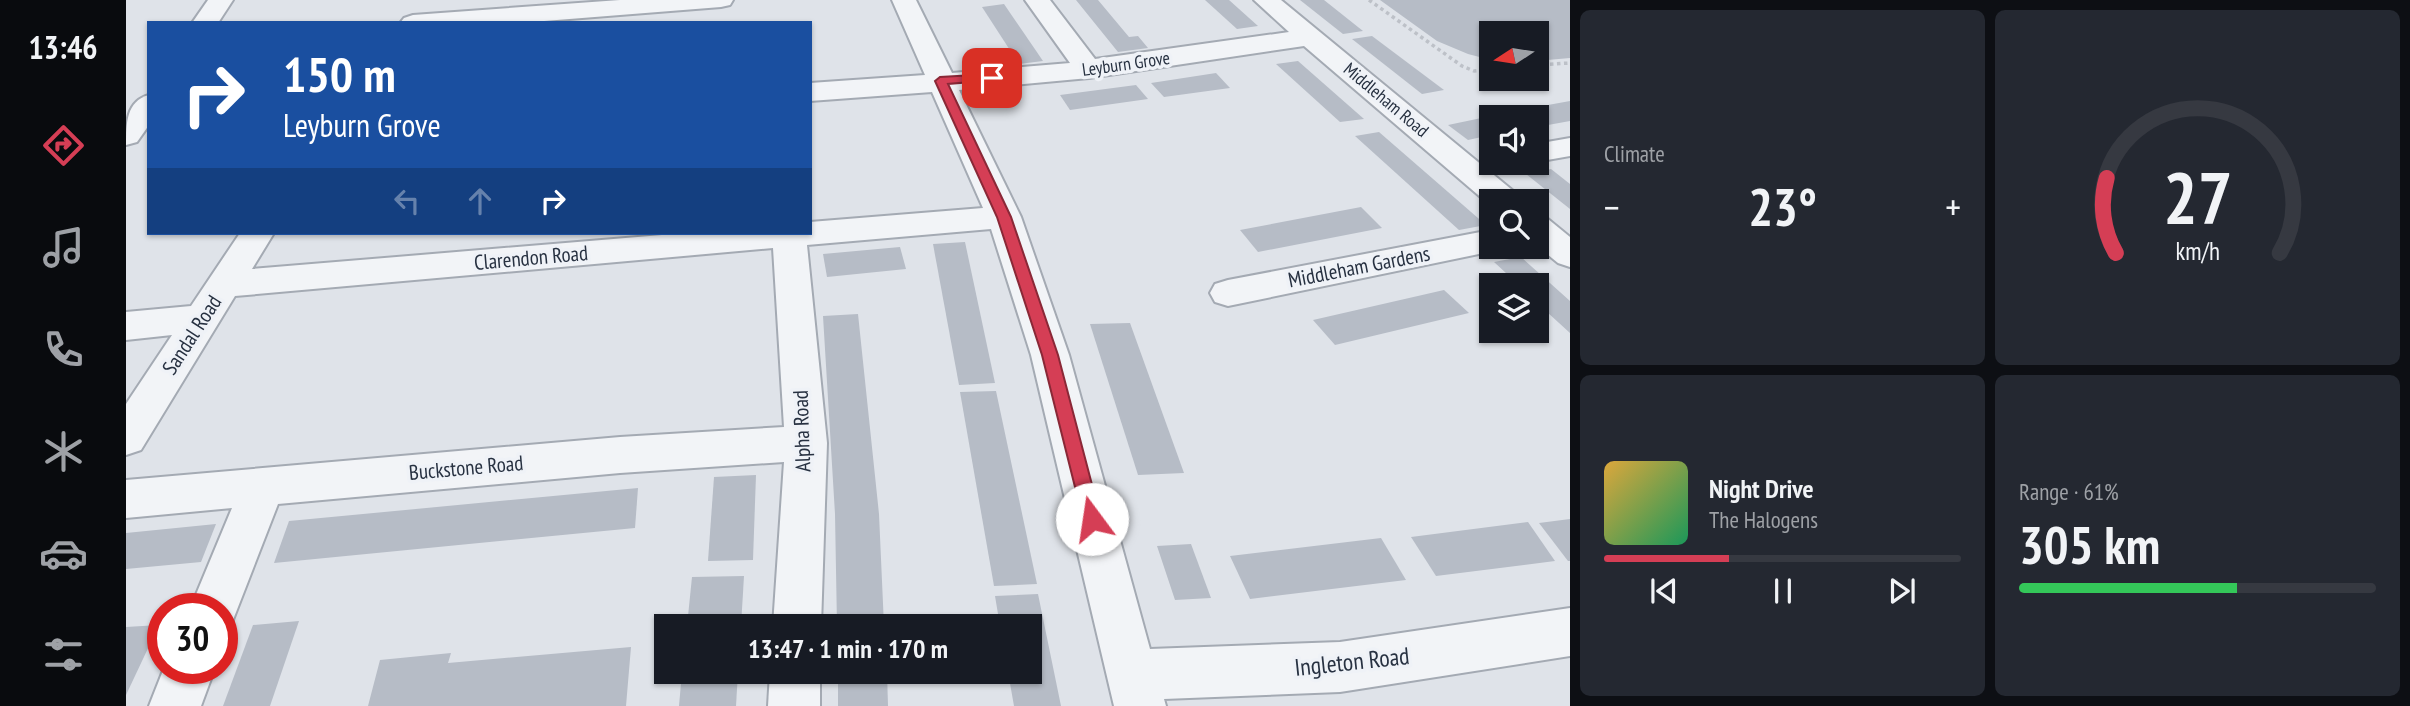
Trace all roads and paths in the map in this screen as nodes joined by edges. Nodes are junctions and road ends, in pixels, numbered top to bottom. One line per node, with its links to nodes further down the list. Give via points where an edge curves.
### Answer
1 (221, 0): 8 (street)
2 (401, 0): 9 (street)
3 (721, 0): 10 (street)
4 (904, 0): 16 (street)
5 (1037, 0): 14 (street)
6 (1266, 0): 11 (street, Middleham Road)
7 (1369, 0): 15 (path, via 1462,66)
8 (206, 21)
9 (389, 21)
10 (440, 21)
11 (1311, 37): 14 (street, Leyburn Grove); 24 (street, Middleham Road)
12 (1570, 63): 13 (path)
13 (1549, 64)
14 (1089, 70): 16 (street, Leyburn Grove)
15 (1479, 70)
16 (940, 81): 17 (street, Leyburn Grove); 26 (street)
17 (812, 92)
18 (147, 107): 19 (street)
19 (126, 136)
20 (147, 147): 22 (street)
21 (1570, 147): 23 (street)
22 (126, 149)
23 (1549, 151)
24 (1478, 165): 25 (street, Middleham Road)
25 (1496, 189)
26 (1004, 217): 27 (street, Clarendon Road); 46 (street, via 1050,355)
27 (812, 233)
28 (256, 235): 33 (street, Sandal Road)
29 (789, 235): 33 (street, Clarendon Road); 38 (street, Alpha Road)
30 (1549, 239): 32 (street)
31 (1479, 243): 34 (street, Middleham Gardens)
32 (1570, 255)
33 (225, 284): 35 (street, Sandal Road)
34 (1228, 293)
35 (202, 318): 36 (street); 37 (street, Sandal Road)
36 (126, 326)
37 (126, 438)
38 (806, 443): 39 (street, Buckstone Road); 42 (street, Alpha Road)
39 (264, 485): 40 (street, Buckstone Road); 41 (street)
40 (126, 499)
41 (220, 593)
42 (798, 614)
43 (1570, 632): 46 (street, Ingleton Road, via 1340,667)
44 (184, 684): 47 (street)
45 (795, 684): 48 (street)
46 (1136, 690)
47 (175, 706)
48 (794, 706)

